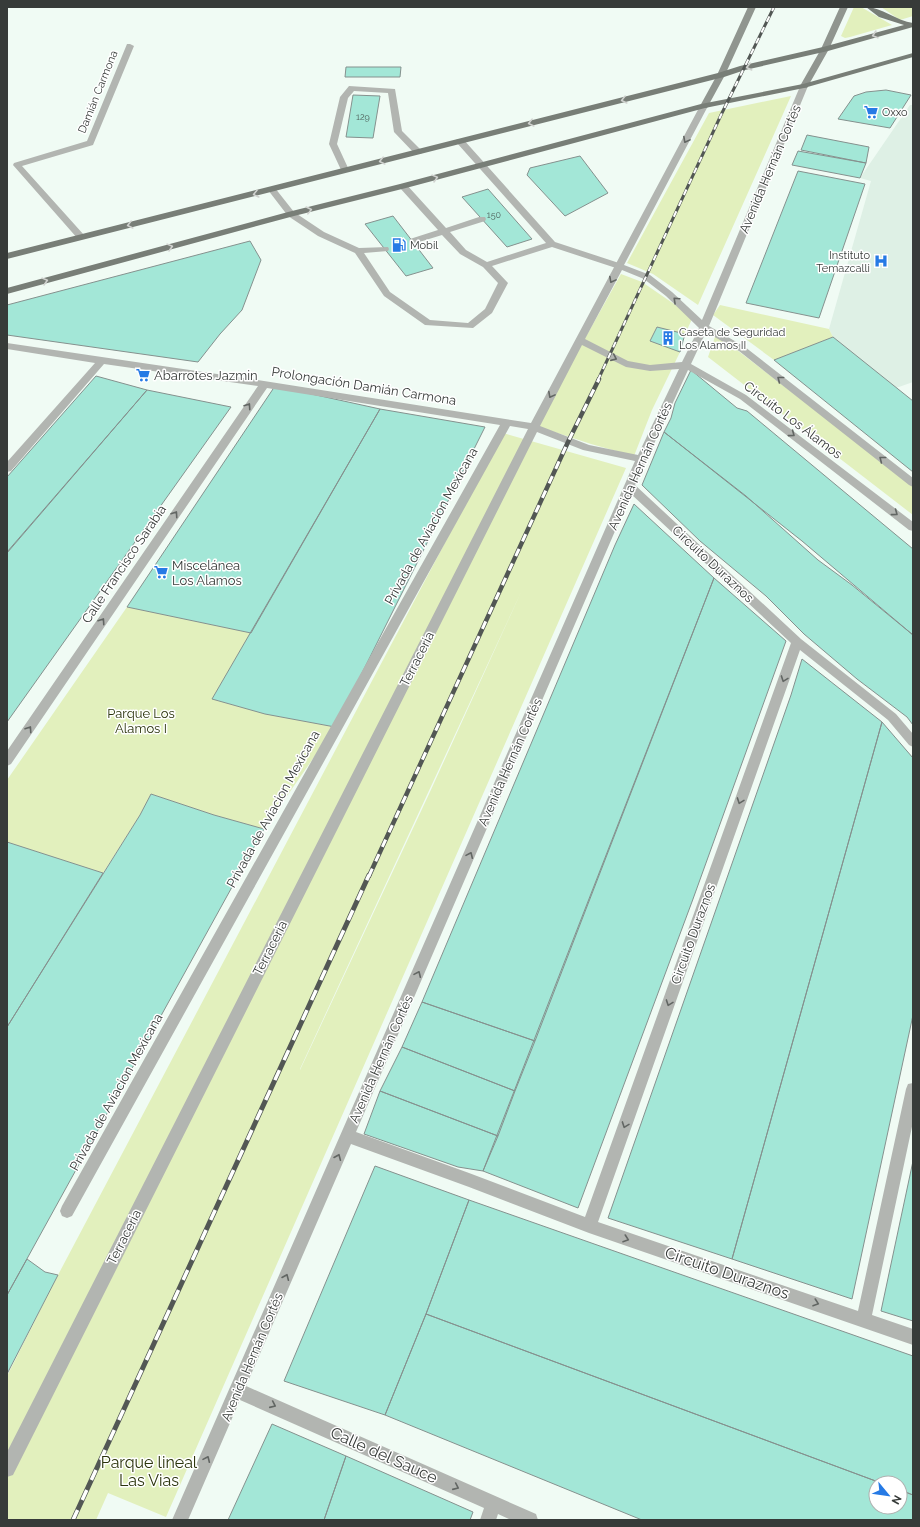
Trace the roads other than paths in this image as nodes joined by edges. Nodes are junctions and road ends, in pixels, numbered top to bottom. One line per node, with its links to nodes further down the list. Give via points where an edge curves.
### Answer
1 (752, 7): 8 (main road)
2 (844, 7): 6 (main road, Avenida Hernán Cortés)
3 (870, 7): 4 (main road, via 882,15)
4 (911, 25): 6 (main road, one-way to 6)
5 (130, 46): 22 (street, Damián Carmona, via 90,143 17,165)
6 (825, 49): 8 (main road, one-way to 8); 9 (main road, Avenida Hernán Cortés)
7 (913, 55): 9 (main road)
8 (721, 75): 10 (main road); 11 (main road, one-way to 11)
9 (804, 86): 10 (main road); 31 (street, Avenida Hernán Cortés)
10 (704, 106): 13 (main road); 29 (street, one-way to 29)
11 (460, 141): 12 (main road); 13 (street)
12 (418, 152): 14 (main road, one-way to 14); 14 (street, via 398,132 392,91 352,88 344,97 333,144)
13 (482, 165): 15 (main road, one-way to 13); 17 (street)
14 (345, 170): 16 (main road)
15 (403, 186): 19 (main road, one-way to 15); 21 (street)
16 (272, 190): 19 (street); 22 (main road, one-way to 22)
17 (519, 207): 18 (street); 24 (street)
18 (507, 211)
19 (291, 214): 26 (street, via 321,234); 30 (main road, one-way to 19)
20 (482, 219): 21 (street)
21 (444, 231): 23 (street); 28 (street, via 463,252)
22 (81, 237): 27 (main road)
23 (412, 241)
24 (552, 244): 28 (street); 29 (street, Circuito Los Álamos)
25 (385, 249): 26 (street)
26 (358, 251): 28 (street, via 387,294 428,323 470,326 489,311 504,283)
27 (7, 256)
28 (486, 265)
29 (619, 266): 31 (street, Circuito Los Álamos, one-way to 29, via 647,277); 32 (street, one-way to 32)
30 (7, 291)
31 (704, 327): 35 (street, Avenida Hernán Cortés); 41 (street, Circuito Los Álamos, one-way to 31, via 742,349)
32 (579, 340): 35 (street, one-way to 35, via 626,364 650,368); 38 (street, one-way to 38)
33 (7, 346): 34 (street, Prolongación Damián Carmona)
34 (102, 361): 36 (street, Prolongación Damián Carmona); 40 (street)
35 (686, 365): 39 (street, Avenida Hernán Cortés); 43 (street, Circuito Los Álamos, one-way to 43, via 743,397)
36 (264, 384): 37 (street, Prolongación Damián Carmona); 46 (street, Calle Francisco Sarabia, one-way to 36)
37 (507, 422): 38 (street, Prolongación Damián Carmona); 49 (street, Privada de Aviacion Mexicana)
38 (534, 426): 39 (street, Prolongación Damián Carmona, via 587,448); 54 (street, Terraceria)
39 (641, 459): 42 (street, Avenida Hernán Cortés)
40 (7, 469)
41 (913, 482)
42 (630, 487): 44 (street, Circuito Duraznos); 48 (street, Avenida Hernán Cortés, one-way to 42)
43 (913, 527)
44 (797, 642): 45 (street, Circuito Duraznos, via 892,717); 50 (street, Circuito Duraznos, one-way to 50)
45 (913, 742)
46 (7, 761)
47 (913, 1090): 51 (street)
48 (347, 1136): 50 (street, Circuito Duraznos); 53 (street, Avenida Hernán Cortés, one-way to 48)
49 (67, 1211)
50 (589, 1226): 51 (street, Circuito Duraznos, one-way to 51)
51 (864, 1319): 52 (street, Circuito Duraznos)
52 (913, 1337)
53 (237, 1390): 55 (street, Calle del Sauce, one-way to 55); 56 (street, Avenida Hernán Cortés, one-way to 53)
54 (7, 1469)
55 (493, 1504): 57 (street); 58 (street, Calle del Sauce)
56 (180, 1520)
57 (488, 1520)
58 (530, 1520)

